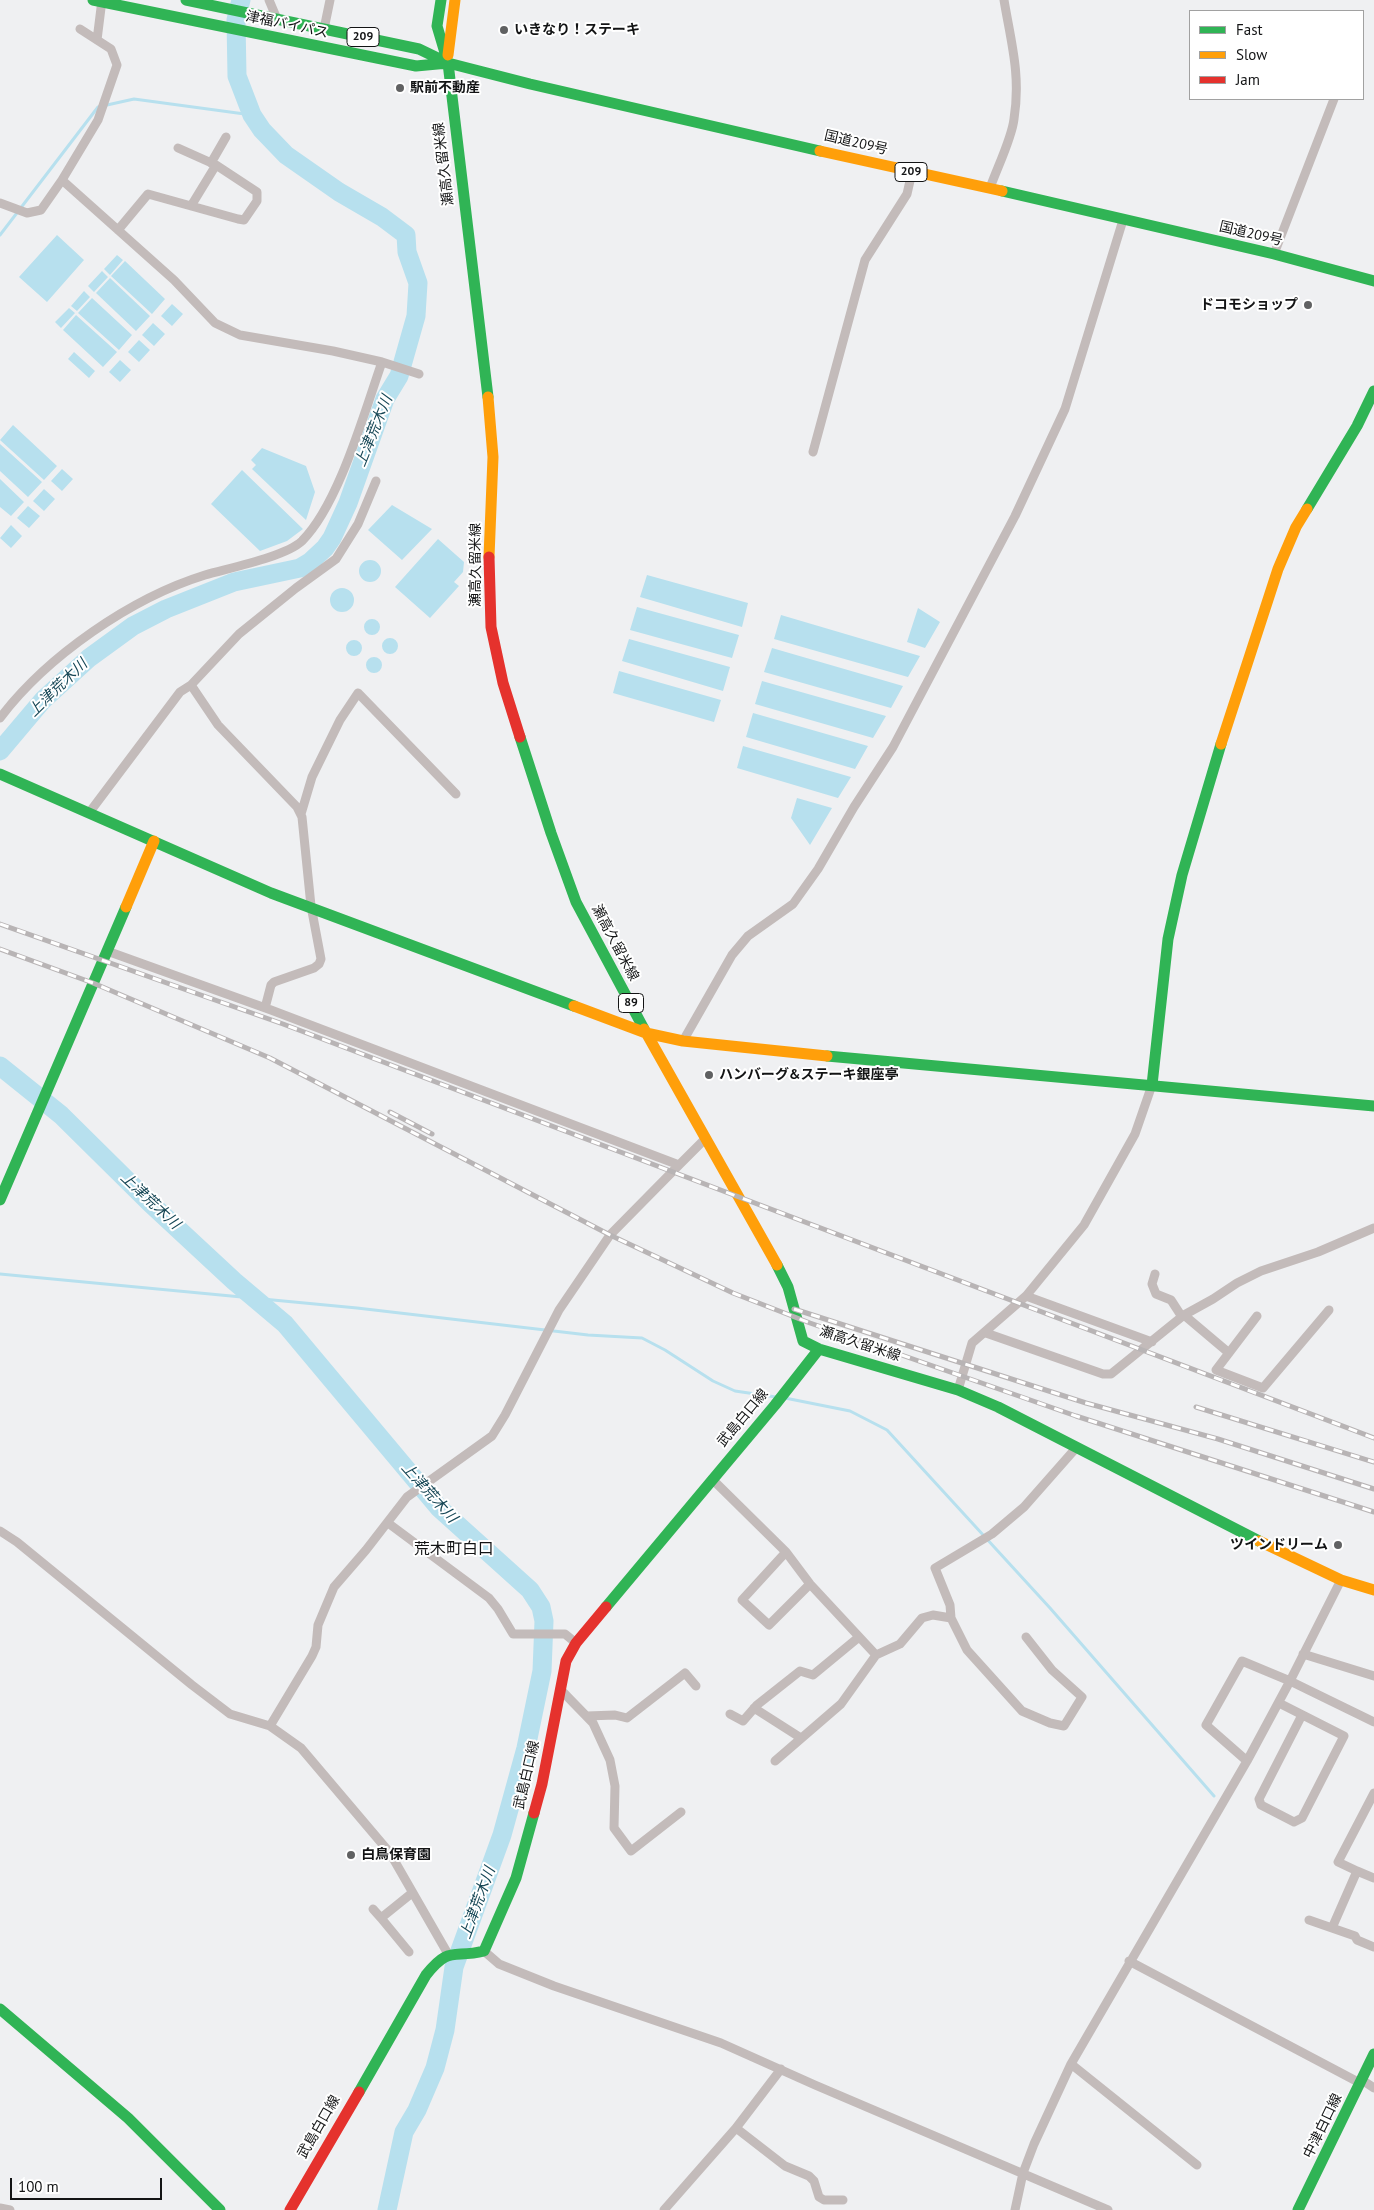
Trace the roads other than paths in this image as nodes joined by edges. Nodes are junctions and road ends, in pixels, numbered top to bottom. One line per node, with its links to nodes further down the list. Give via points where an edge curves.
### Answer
1 (186, 0): 8 (main road, 津福バイパス / 209)
2 (269, 0): 8 (street)
3 (330, 0): 10 (street)
4 (441, 0): 12 (main road, via 437,26)
5 (455, 0): 12 (main road)
6 (1004, 0): 19 (street, via 1017,75 1014,120)
7 (99, 1): 11 (street); 12 (main road, 津福バイパス / 209, via 416,66)
8 (277, 19): 10 (main road, 津福バイパス / 209)
9 (80, 29): 11 (street)
10 (324, 29): 12 (main road, 津福バイパス / 209, via 419,49)
11 (97, 40): 18 (street, via 111,49 117,65 98,120)
12 (448, 63): 17 (main road, 国道209号 / 209); 41 (main road, 瀬高久留米線 / 89, via 488,394 493,457 489,556 491,627 502,682 576,902)
13 (1334, 100): 24 (street)
14 (226, 137): 16 (street)
15 (178, 148): 16 (street)
16 (213, 164): 21 (street); 21 (street, via 257,192 257,201 244,220)
17 (912, 172): 19 (main road, 国道209号 / 209); 29 (street, via 907,194 864,260)
18 (62, 180): 20 (street, via 41,210 27,213); 23 (street)
19 (990, 188): 22 (main road, 国道209号 / 209)
20 (0, 203)
21 (191, 206): 23 (street, via 148,194)
22 (1122, 220): 24 (main road, 国道209号 / 209); 42 (street, via 1065,409 1015,516 893,747 793,904 748,936 732,955)
23 (118, 230): 26 (street, via 174,280 214,323 240,334)
24 (1274, 254): 25 (main road, 国道209号 / 209)
25 (1374, 281)
26 (382, 362): 27 (street); 32 (street, via 345,466 318,524 300,543 267,558 204,575 137,602 51,662)
27 (419, 374)
28 (1374, 391): 43 (main road, via 1357,426 1296,527 1278,569 1241,681 1182,875 1168,940)
29 (813, 452)
30 (376, 481): 31 (street, via 358,524 336,559 239,634)
31 (191, 685): 35 (street, via 180,692); 36 (street, via 218,725)
32 (0, 718)
33 (1, 774): 35 (main road)
34 (456, 794): 36 (street, via 358,693 340,720 312,777)
35 (89, 813): 37 (main road)
36 (301, 814): 38 (street)
37 (154, 840): 38 (main road); 39 (main road)
38 (311, 909): 40 (street, via 321,958 319,964 274,982); 41 (main road)
39 (107, 951): 40 (street); 47 (main road)
40 (265, 1008): 46 (street)
41 (646, 1033): 42 (main road); 45 (main road, 瀬高久留米線 / 89)
42 (683, 1041): 43 (main road)
43 (1152, 1085): 44 (main road); 50 (street, via 1135,1134 1090,1215)
44 (1374, 1106)
45 (706, 1138): 46 (street); 56 (main road, 瀬高久留米線 / 89, via 788,1287 803,1341)
46 (679, 1165): 61 (street, via 610,1235 558,1310 492,1436 407,1497)
47 (0, 1200)
48 (1374, 1228): 52 (street, via 1318,1252 1261,1271)
49 (1155, 1274): 52 (street, via 1152,1284 1156,1294 1171,1300)
50 (1026, 1296): 54 (street); 55 (street)
51 (1328, 1310): 57 (street, via 1263,1388 1216,1370)
52 (1183, 1316): 55 (street); 57 (street)
53 (1257, 1316): 57 (street)
54 (986, 1333): 55 (street, via 1103,1374 1111,1374); 58 (street, via 972,1343)
55 (1152, 1342)
56 (819, 1349): 58 (main road, 瀬高久留米線 / 89); 60 (main road, 武島白口線)
57 (1229, 1353)
58 (958, 1390): 59 (main road, 瀬高久留米線 / 89, via 1012,1413)
59 (1076, 1448): 64 (main road, 瀬高久留米線 / 89); 67 (street, via 1024,1507 992,1534 935,1568 950,1605)
60 (712, 1479): 63 (street); 70 (main road, 武島白口線)
61 (388, 1522): 70 (street, via 488,1598 513,1634 565,1634); 83 (street, via 334,1587 320,1619 312,1656)
62 (0, 1531): 83 (street, via 230,1714)
63 (786, 1552): 65 (street); 65 (street, via 742,1600 769,1625)
64 (1341, 1580): 66 (main road, 瀬高久留米線 / 89); 71 (street)
65 (810, 1584): 68 (street)
66 (1374, 1590)
67 (951, 1618): 69 (street, via 966,1650 1022,1711 1064,1726 1082,1698 1052,1670); 72 (street, via 933,1615 922,1618 900,1644)
68 (859, 1637): 72 (street); 78 (street, via 813,1675 800,1671)
69 (1026, 1637)
70 (576, 1643): 76 (main road, 武島白口線, via 566,1661)
71 (1303, 1654): 73 (street); 74 (street)
72 (876, 1655): 84 (street, via 841,1704)
73 (1374, 1676)
74 (1290, 1681): 77 (street); 82 (street); 86 (street, via 1242,1661 1206,1725)
75 (696, 1686): 81 (street, via 685,1674 627,1718)
76 (560, 1689): 81 (street); 98 (main road, 武島白口線, via 542,1784 516,1878)
77 (1279, 1703): 80 (street); 86 (street)
78 (754, 1708): 79 (street, via 743,1721); 84 (street)
79 (730, 1714)
80 (1302, 1715): 80 (street, via 1259,1798 1261,1805 1294,1822 1302,1818 1344,1736)
81 (587, 1716): 88 (street, via 610,1760 615,1786 614,1828 632,1851)
82 (1374, 1722)
83 (270, 1726): 91 (street, via 301,1748 333,1785 390,1853)
84 (801, 1738): 85 (street)
85 (775, 1761)
86 (1247, 1761): 100 (street)
87 (1374, 1793): 89 (street, via 1338,1862)
88 (681, 1812)
89 (1357, 1871): 90 (street); 95 (street)
90 (1374, 1878)
91 (412, 1892): 93 (street); 99 (street)
92 (374, 1909): 93 (street)
93 (381, 1918): 97 (street)
94 (1309, 1920): 95 (street)
95 (1332, 1928): 96 (street)
96 (1374, 1947)
97 (409, 1952)
98 (480, 1952): 99 (main road); 104 (street, via 499,1964 554,1986 721,2043)
99 (448, 1954): 114 (main road, 武島白口線, via 438,1960 426,1975)
100 (1129, 1961): 103 (street); 105 (street)
101 (0, 2009): 113 (main road, via 128,2118)
102 (1374, 2054): 105 (main road, 中津白口線)
103 (1071, 2064): 108 (street); 109 (street)
104 (781, 2069): 107 (street); 109 (street)
105 (1361, 2082): 106 (street); 118 (main road, 中津白口線)
106 (1374, 2088)
107 (736, 2128): 110 (street, via 785,2166 809,2176 819,2197); 115 (street)
108 (1197, 2165)
109 (1023, 2173): 116 (street); 117 (street)
110 (842, 2200)
111 (0, 2208): 112 (street)
112 (10, 2210)
113 (220, 2210)
114 (290, 2210)
115 (664, 2210)
116 (1015, 2210)
117 (1108, 2210)
118 (1298, 2210)

